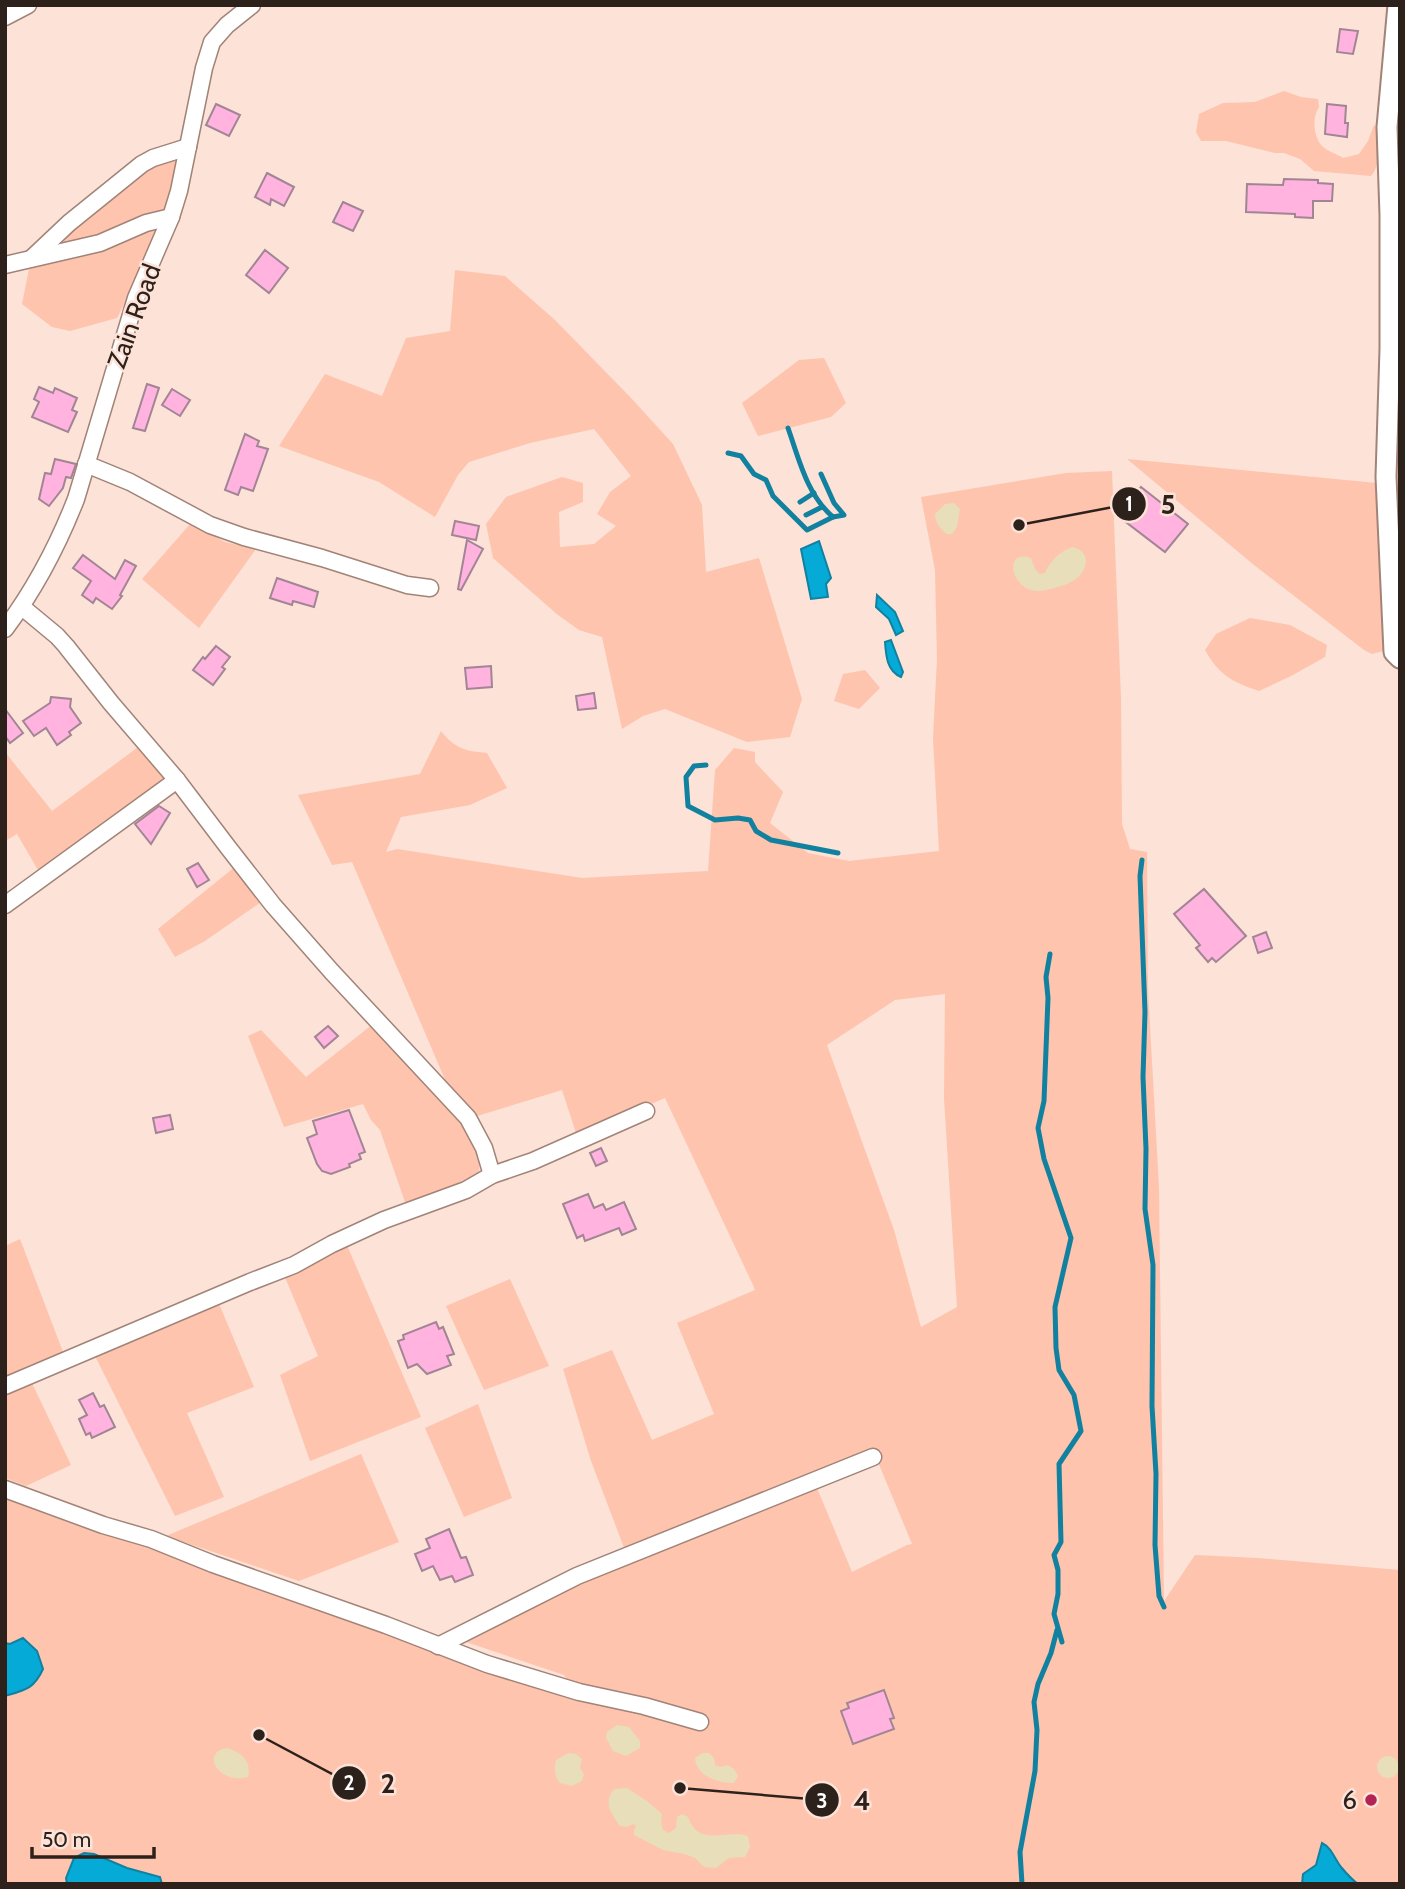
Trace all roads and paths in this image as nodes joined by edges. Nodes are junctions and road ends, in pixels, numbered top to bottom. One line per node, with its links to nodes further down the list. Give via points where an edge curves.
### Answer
1 (28, 5): 4 (street)
2 (252, 5): 5 (street, Zain Road, via 212,42)
3 (1398, 5): 13 (street, via 1387,127 1391,349 1386,477 1394,652)
4 (5, 17)
5 (188, 147): 6 (street, Zain Road); 7 (street, via 142,164)
6 (171, 217): 7 (street, via 100,243); 9 (street, Zain Road, via 136,298)
7 (33, 257): 8 (street)
8 (5, 265)
9 (86, 464): 10 (street, via 210,525 398,583); 11 (street, Zain Road, via 63,531)
10 (430, 588)
11 (22, 607): 12 (street, Zain Road); 14 (street, via 57,636)
12 (5, 629)
13 (1400, 658)
14 (177, 780): 15 (street); 17 (street, via 273,905 468,1118)
15 (5, 905)
16 (646, 1111): 17 (street)
17 (492, 1175): 18 (street, via 294,1265)
18 (5, 1386)
19 (873, 1457): 21 (street, via 577,1576)
20 (5, 1489): 21 (street)
21 (438, 1646): 22 (street, via 579,1692)
22 (701, 1722)

